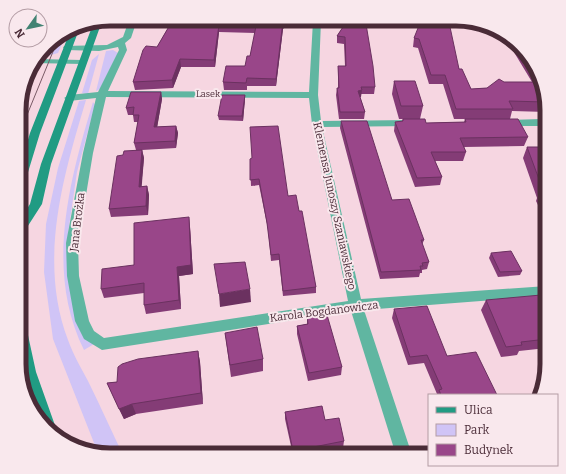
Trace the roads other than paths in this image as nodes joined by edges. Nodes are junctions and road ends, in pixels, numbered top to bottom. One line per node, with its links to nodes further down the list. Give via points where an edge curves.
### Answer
1 (131, 26): 5 (street, via 127,38)
2 (317, 26): 12 (street, Klemensa Junoszy Szaniawskiego)
3 (95, 28): 7 (main road)
4 (73, 35): 6 (main road)
5 (121, 43): 7 (street); 11 (street, Jana Brożka, via 123,50)
6 (67, 48): 7 (street); 9 (main road)
7 (87, 48): 10 (main road)
8 (42, 61): 9 (lane)
9 (62, 61): 10 (lane); 18 (main road)
10 (82, 62): 13 (main road)
11 (102, 94): 12 (street, Lasek); 13 (street); 22 (street, Jana Brożka, via 88,153 72,243 73,276 82,321 89,335)
12 (313, 95): 17 (street, Klemensa Junoszy Szaniawskiego)
13 (68, 98): 19 (main road, via 36,204)
14 (540, 122): 16 (street)
15 (425, 123): 17 (street)
16 (494, 123)
17 (317, 124): 21 (street, Klemensa Junoszy Szaniawskiego)
18 (26, 162)
19 (26, 220)
20 (540, 292): 21 (street, Karola Bogdanowicza)
21 (356, 305): 22 (street, Karola Bogdanowicza); 25 (street, Klemensa Junoszy Szaniawskiego)
22 (102, 344)
23 (26, 358): 24 (main road)
24 (43, 414)
25 (402, 448)

